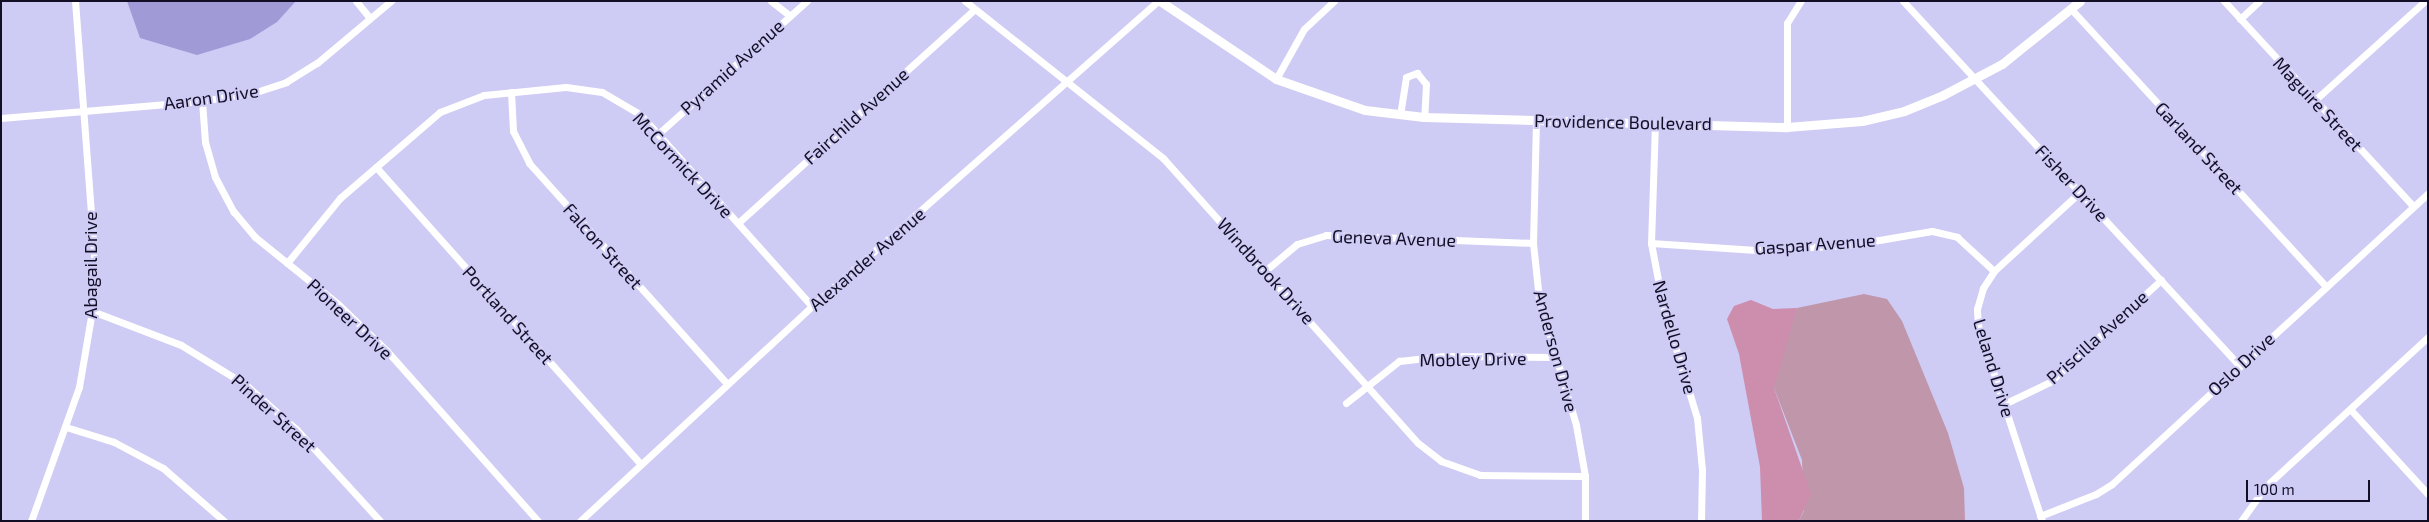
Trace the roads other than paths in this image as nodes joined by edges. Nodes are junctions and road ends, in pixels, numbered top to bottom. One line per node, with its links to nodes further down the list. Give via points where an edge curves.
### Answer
1 (75, 1): 26 (street, Abagail Drive)
2 (356, 1): 18 (street)
3 (391, 1): 18 (street, Aaron Drive)
4 (772, 1): 17 (street)
5 (807, 1): 17 (street, Pyramid Avenue)
6 (965, 1): 15 (street, Windbrook Drive)
7 (1159, 1): 20 (main road, Providence Boulevard); 22 (street, Alexander Avenue)
8 (1334, 1): 20 (street, via 1304,30)
9 (1801, 1): 32 (street, via 1787,23)
10 (1903, 1): 21 (street, Fisher Drive)
11 (2080, 1): 16 (main road, Providence Boulevard)
12 (2224, 1): 19 (street, Maguire Street)
13 (2259, 1): 19 (street)
14 (2425, 1): 24 (street)
15 (974, 9): 22 (street, Windbrook Drive); 38 (street, Fairchild Avenue)
16 (2072, 10): 21 (main road, Providence Boulevard); 45 (street, Garland Street)
17 (790, 16): 33 (street, Pyramid Avenue)
18 (369, 17): 25 (street, Aaron Drive, via 317,64 286,82 256,92)
19 (2240, 19): 24 (street, Maguire Street)
20 (1276, 79): 27 (main road, Providence Boulevard, via 1331,101)
21 (1976, 80): 32 (main road, Providence Boulevard, via 1904,111 1862,121); 35 (street, Fisher Drive)
22 (1068, 82): 42 (street, Windbrook Drive, via 1163,158); 46 (street, Alexander Avenue)
23 (511, 92): 33 (street, McCormick Drive, via 566,87 602,92 641,115); 34 (street, McCormick Drive, via 468,99 440,112); 51 (street, Falcon Street, via 513,131 528,163)
24 (2315, 100): 37 (street, Maguire Street)
25 (202, 101): 26 (street, Aaron Drive); 41 (street, Pioneer Drive, via 205,142 215,177 234,212 255,237)
26 (83, 112): 29 (street, Aaron Drive); 47 (street, Abagail Drive, via 94,252)
27 (1400, 115): 28 (main road, Providence Boulevard); 28 (street, via 1406,78 1417,73 1426,84)
28 (1424, 117): 30 (main road, Providence Boulevard)
29 (1, 118)
30 (1536, 121): 31 (main road, Providence Boulevard); 39 (street, Anderson Drive)
31 (1655, 123): 32 (main road, Providence Boulevard); 40 (street, Nardello Drive)
32 (1786, 126)
33 (658, 134): 38 (street, McCormick Drive)
34 (376, 167): 41 (street, McCormick Drive, via 319,220); 57 (street, Portland Street)
35 (2080, 192): 43 (street, Leland Drive); 44 (street, Fisher Drive)
36 (2428, 192): 37 (street, Oslo Drive)
37 (2413, 206): 45 (street, Oslo Drive)
38 (738, 223): 46 (street, McCormick Drive)
39 (1533, 243): 42 (street, Geneva Avenue, via 1326,235 1297,244); 49 (street, Anderson Drive, via 1539,300)
40 (1651, 243): 43 (street, Gaspar Avenue, via 1756,250 1850,245 1932,231 1957,237); 67 (street, Nardello Drive, via 1663,306 1697,418 1702,470)
41 (287, 262): 64 (street, Pioneer Drive, via 388,351)
42 (1266, 270): 52 (street, Windbrook Drive)
43 (1994, 271): 54 (street, Leland Drive, via 1983,288 1978,325)
44 (2161, 280): 50 (street, Fisher Drive); 54 (street, Priscilla Avenue, via 2050,382)
45 (2326, 286): 50 (street, Oslo Drive)
46 (812, 306): 51 (street, Alexander Avenue)
47 (92, 311): 56 (street, Abagail Drive, via 85,364); 63 (street, Pinder Street, via 181,345 246,384 297,430)
48 (2428, 337): 55 (street)
49 (1554, 357): 52 (street, Mobley Drive, via 1444,356 1399,361); 58 (street, Anderson Drive, via 1576,425)
50 (2240, 365): 60 (street, Oslo Drive, via 2112,484)
51 (728, 384): 57 (street, Alexander Avenue)
52 (1367, 384): 53 (street, Mobley Drive); 58 (street, Windbrook Drive, via 1418,443 1441,462 1480,475)
53 (1346, 403)
54 (2004, 404): 60 (street, Leland Drive)
55 (2350, 409): 59 (street); 68 (street, via 2266,486)
56 (66, 427): 61 (street, Abagail Drive); 62 (street, via 114,442 163,468)
57 (641, 464): 65 (street, Alexander Avenue)
58 (1585, 476): 66 (street, Anderson Drive)
59 (2428, 494)
60 (2041, 518)
61 (31, 521)
62 (224, 521)
63 (380, 521)
64 (538, 521)
65 (580, 521)
66 (1585, 521)
67 (1701, 521)
68 (2241, 521)

